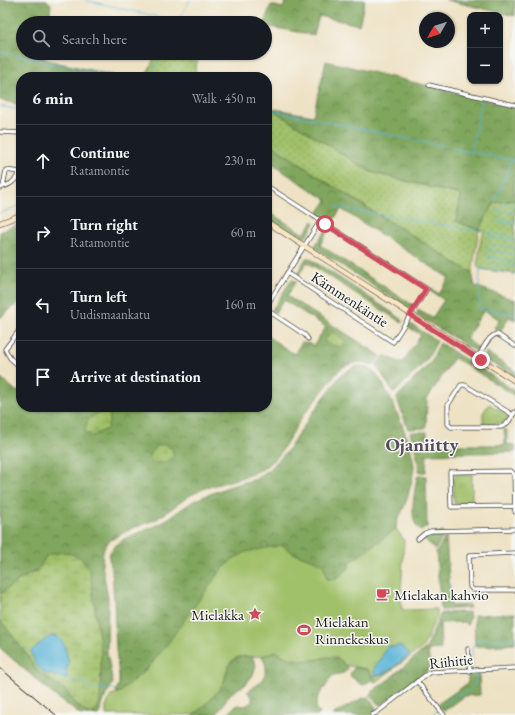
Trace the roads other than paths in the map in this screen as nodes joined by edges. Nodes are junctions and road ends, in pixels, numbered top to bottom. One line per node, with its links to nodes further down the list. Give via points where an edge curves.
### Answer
1 (429, 85): 2 (street)
2 (515, 105)
3 (0, 132): 4 (street)
4 (16, 133)
5 (16, 172): 7 (street, via 6,170)
6 (16, 179): 7 (street)
7 (2, 187)
8 (272, 189): 10 (street)
9 (16, 217): 11 (street)
10 (320, 220): 13 (street); 17 (street, via 426,289)
11 (0, 223)
12 (272, 225): 13 (street)
13 (304, 246): 14 (street); 17 (street)
14 (287, 273): 15 (street); 17 (street, Kämmenkäntie, via 393,342)
15 (272, 297)
16 (272, 313): 19 (street)
17 (410, 315): 21 (street)
18 (16, 335): 22 (street, via 5,349)
19 (308, 339)
20 (515, 346): 21 (street, via 495,334)
21 (478, 358): 23 (street)
22 (16, 363)
23 (515, 381)
24 (514, 414): 24 (street, via 461,385 448,405 448,424 451,427 501,427 507,424)
25 (515, 506): 25 (street, via 451,507 450,472 511,470 514,474); 26 (street)
26 (515, 512)
27 (515, 529): 28 (street, via 431,531 425,532)
28 (418, 539)
29 (515, 553): 30 (street, via 469,556 470,587 473,590)
30 (515, 590)
31 (468, 649): 33 (street)
32 (515, 668): 33 (street, Riihitie)
33 (470, 670): 34 (street, Riihitie, via 431,672)
34 (417, 681): 35 (street, Riihitie); 37 (street)
35 (380, 713): 36 (street, Riihitie)
36 (372, 715)
37 (444, 715)

